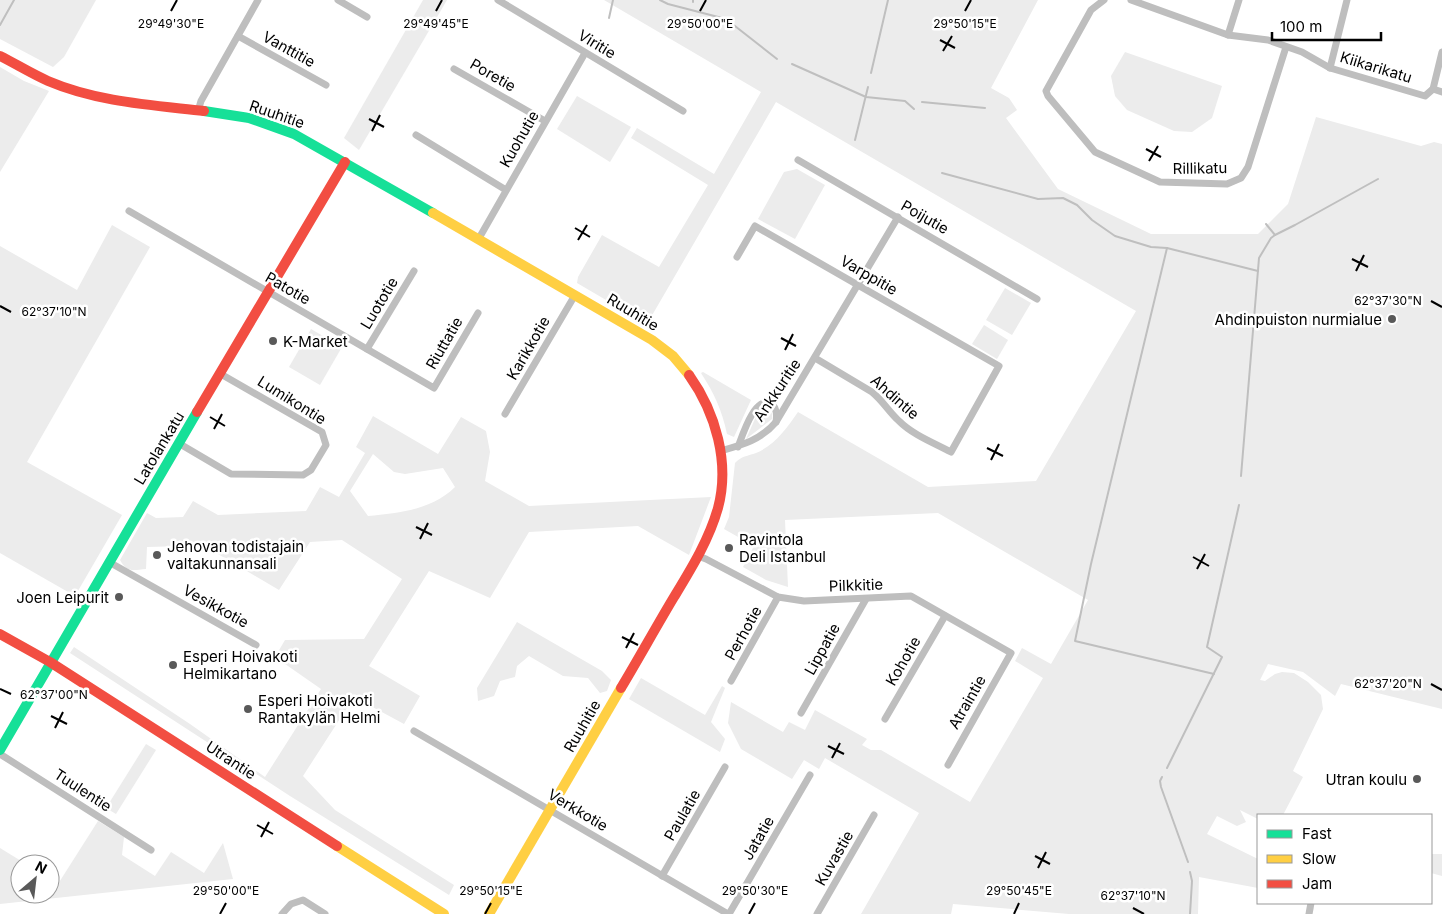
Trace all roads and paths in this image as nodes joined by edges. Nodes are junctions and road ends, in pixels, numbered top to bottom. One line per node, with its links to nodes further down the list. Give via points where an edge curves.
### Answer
1 (258, 0): 10 (street)
2 (338, 0): 8 (street)
3 (498, 0): 13 (street, Viritie)
4 (1104, 0): 11 (street, Rillikatu, via 1091,10 1046,91 1095,152 1160,182 1228,184 1241,178 1248,167)
5 (1131, 0): 9 (street, Kiikarikatu)
6 (1239, 0): 9 (street)
7 (1347, 0): 16 (street)
8 (367, 16)
9 (1228, 34): 11 (street, Kiikarikatu, via 1268,40)
10 (238, 36): 17 (street, Vanttitie); 20 (street)
11 (1286, 47): 16 (street, Kiikarikatu)
12 (1442, 52): 18 (street)
13 (585, 53): 21 (street, Viritie); 22 (street, Kuohutie)
14 (0, 56): 20 (street, Ruuhitie, via 49,82 86,93 118,101)
15 (454, 68): 22 (street, Poretie)
16 (1330, 68): 18 (street, Kiikarikatu, via 1425,96)
17 (326, 85)
18 (1433, 89): 19 (street, Kiikarikatu)
19 (1442, 92)
20 (198, 111): 25 (street, Ruuhitie, via 241,116 274,126 316,144)
21 (683, 111)
22 (545, 121): 26 (street, Kuohutie)
23 (416, 135): 26 (street)
24 (798, 160): 28 (street, Poijutie)
25 (346, 162): 29 (street, Ruuhitie); 33 (street, Latolankatu)
26 (506, 190): 29 (street, Kuohutie)
27 (129, 211): 33 (street, Patotie)
28 (898, 217): 32 (street, Ankkuritie); 35 (street, Poijutie)
29 (478, 240): 34 (street, Ruuhitie)
30 (737, 257): 32 (street, Varppitie, via 755,226)
31 (414, 271): 37 (street, Luototie)
32 (858, 285): 38 (street, Ankkuritie); 39 (street, Varppitie)
33 (267, 292): 37 (street, Patotie); 40 (street, Latolankatu)
34 (575, 295): 42 (street, Karikkotie); 46 (street, Ruuhitie, via 660,346 677,360 691,376 709,411)
35 (1037, 299)
36 (478, 312): 41 (street, Riuttatie)
37 (367, 349): 41 (street, Patotie)
38 (815, 358): 39 (street, Ahdintie, via 872,392 907,428 951,452); 43 (street, Ankkuritie)
39 (999, 366)
40 (219, 373): 44 (street, Latolankatu); 44 (street, Lumikontie, via 322,432 326,445 311,470 303,475 231,474)
41 (434, 388)
42 (505, 414)
43 (776, 422): 45 (street, Ankkuritie, via 755,440); 45 (street, via 775,408 765,402 759,404)
44 (180, 444): 48 (street, Latolankatu)
45 (738, 447): 46 (street, Ankkuritie)
46 (720, 451): 47 (street, Ruuhitie, via 722,470 718,507)
47 (698, 556): 49 (street, Pilkkitie); 65 (street, Ruuhitie)
48 (109, 562): 53 (street, Vesikkotie); 55 (street, Latolankatu)
49 (778, 597): 50 (street, Pilkkitie, via 804,601); 56 (street, Perhotie)
50 (866, 599): 51 (street, Pilkkitie, via 911,596); 57 (street, Lippatie)
51 (945, 616): 54 (street, Pilkkitie); 58 (street, Kohotie)
52 (0, 634): 55 (street, Utrantie)
53 (256, 645)
54 (1011, 654): 62 (street, Atraintie)
55 (50, 662): 60 (street, Latolankatu); 71 (street, Utrantie)
56 (731, 681)
57 (801, 713)
58 (885, 719)
59 (414, 731): 65 (street, Verkkotie)
60 (0, 750)
61 (0, 754): 67 (street, Tuulentie)
62 (948, 765)
63 (725, 767): 68 (street, Paulatie)
64 (810, 775): 73 (street, Jatatie)
65 (550, 810): 68 (street, Verkkotie); 72 (street, Ruuhitie)
66 (874, 815): 74 (street, Kuvastie)
67 (151, 850)
68 (662, 876): 73 (street, Verkkotie)
69 (282, 914): 70 (street, via 291,904 303,900)
70 (325, 914)
71 (444, 914)
72 (489, 914)
73 (729, 914)
74 (817, 914)

